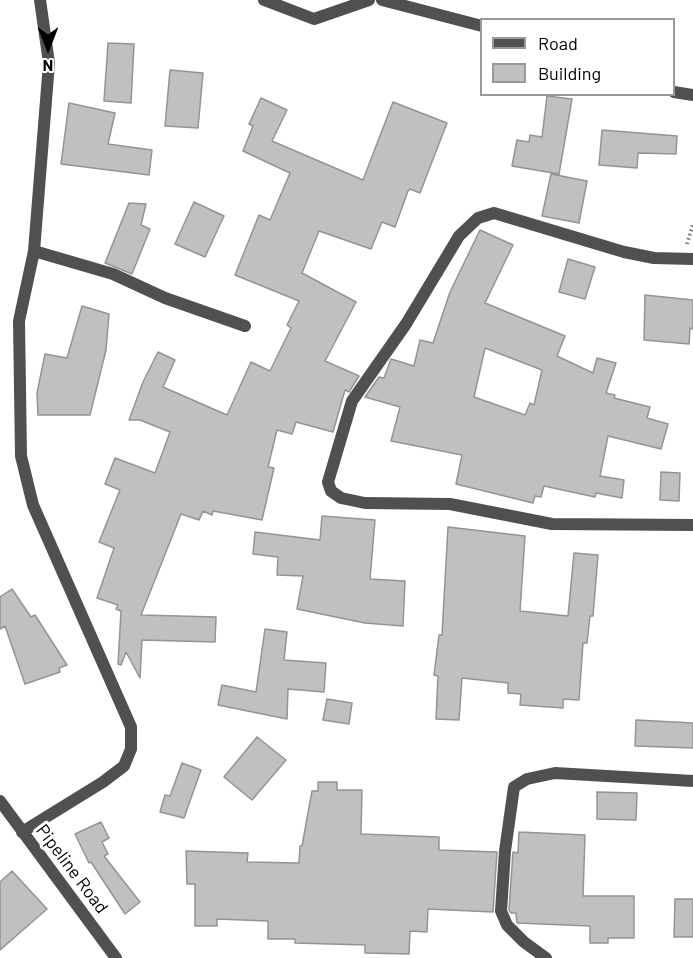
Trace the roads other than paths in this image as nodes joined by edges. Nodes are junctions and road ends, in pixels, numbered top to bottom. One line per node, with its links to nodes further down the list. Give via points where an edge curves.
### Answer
1 (40, 0): 8 (street, via 49,63)
2 (264, 0): 3 (street, via 314,20)
3 (369, 0)
4 (382, 0): 5 (street)
5 (480, 25)
6 (675, 92): 7 (street)
7 (693, 95)
8 (34, 251): 10 (street, via 113,274 165,298); 14 (street, via 19,321 21,456 33,505 130,727 131,749 123,766 103,782)
9 (693, 259): 11 (street, via 624,252 494,213 478,218 459,236 406,324 352,401 328,482 331,491 341,498 365,503 450,504 552,524)
10 (245, 326)
11 (693, 525)
12 (693, 781): 16 (street, via 555,773 527,779 514,787 501,911 507,925)
13 (0, 801): 14 (street, Pipeline Road)
14 (22, 832): 15 (street, Pipeline Road)
15 (116, 958)
16 (546, 958)

